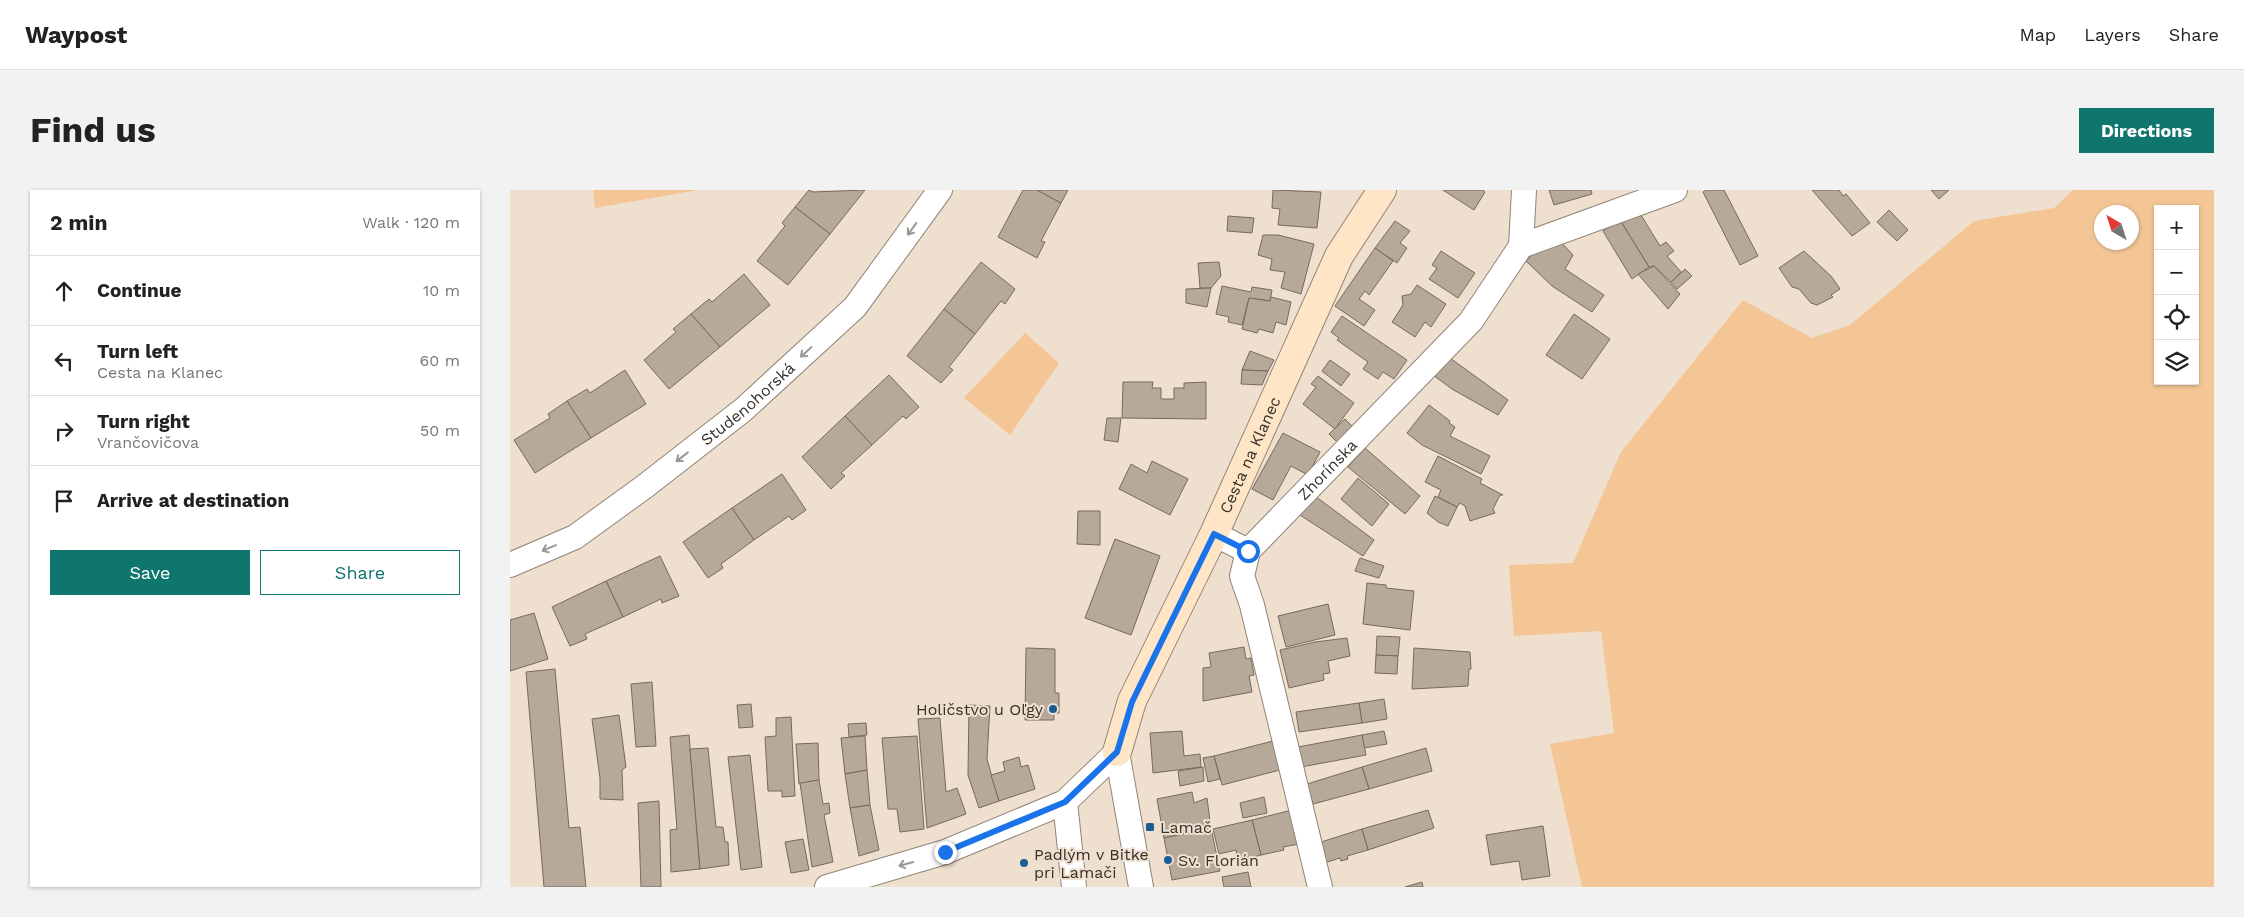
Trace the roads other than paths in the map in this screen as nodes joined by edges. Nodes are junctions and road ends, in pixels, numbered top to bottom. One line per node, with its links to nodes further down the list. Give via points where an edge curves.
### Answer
1 (940, 190): 8 (street, Studenohorská, one-way to 8, via 855,307 743,410 575,537)
2 (1382, 190): 6 (street, Cesta na Klanec, via 1339,256)
3 (1524, 190): 5 (street)
4 (1675, 190): 5 (street)
5 (1521, 246): 7 (street, Zhorínska, via 1472,321)
6 (1214, 534): 7 (street); 9 (street, Cesta na Klanec, via 1132,702)
7 (1248, 551): 14 (street, via 1242,576 1252,605)
8 (510, 565)
9 (1117, 752): 10 (street); 13 (street)
10 (1065, 802): 11 (street, one-way to 11, via 945,852); 12 (street)
11 (827, 887)
12 (1074, 887)
13 (1141, 887)
14 (1320, 887)

